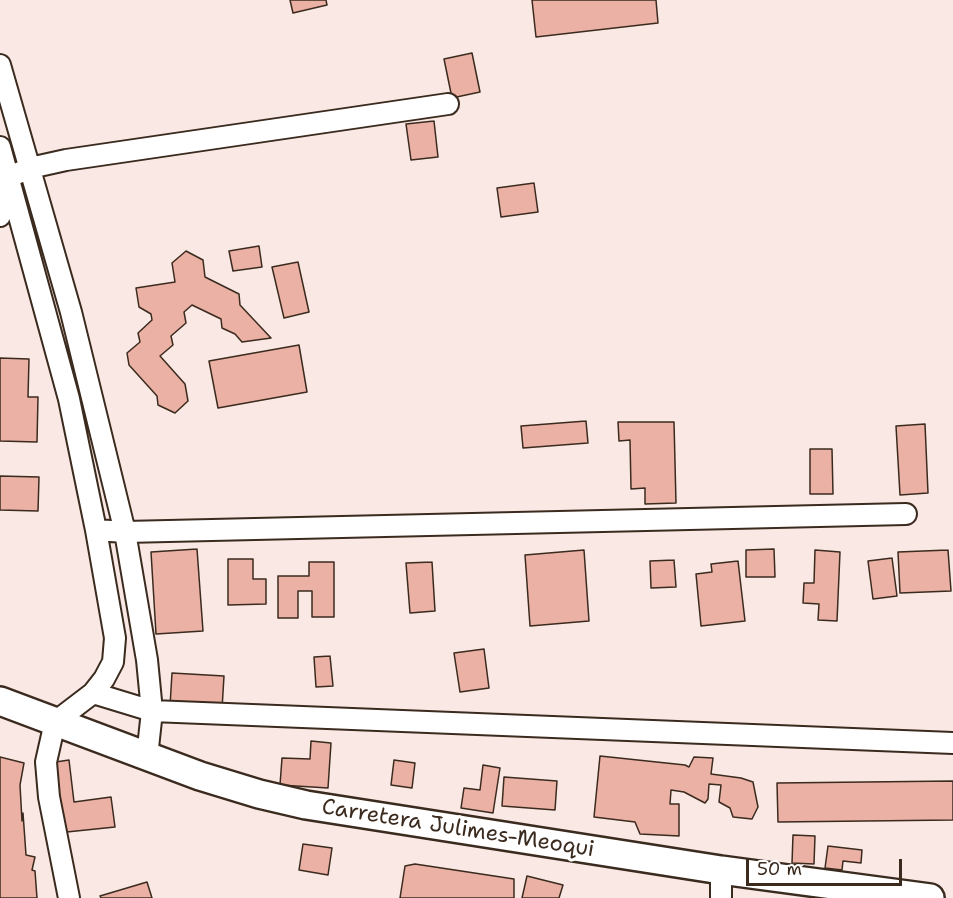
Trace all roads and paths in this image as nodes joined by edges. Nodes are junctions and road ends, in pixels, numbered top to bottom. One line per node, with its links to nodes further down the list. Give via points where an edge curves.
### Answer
1 (0, 65): 4 (street)
2 (448, 104): 4 (street)
3 (0, 147): 5 (street)
4 (30, 168): 5 (street); 7 (street)
5 (9, 177): 6 (street); 8 (street)
6 (0, 216)
7 (99, 423): 8 (street); 11 (street)
8 (74, 425): 10 (street)
9 (906, 514): 11 (street)
10 (96, 530): 11 (street); 12 (street, via 116,638 113,662)
11 (125, 532): 14 (street)
12 (93, 693): 14 (street); 15 (street)
13 (0, 701): 15 (main road, Carretera Julimes-Meoqui)
14 (152, 711): 16 (street); 17 (street)
15 (55, 722): 17 (main road, Carretera Julimes-Meoqui); 19 (street, via 46,762)
16 (953, 743)
17 (147, 757): 18 (main road, Carretera Julimes-Meoqui, via 259,794 306,805)
18 (721, 870): 20 (street); 21 (main road, Carretera Julimes-Meoqui)
19 (69, 898)
20 (721, 898)
21 (930, 898)

